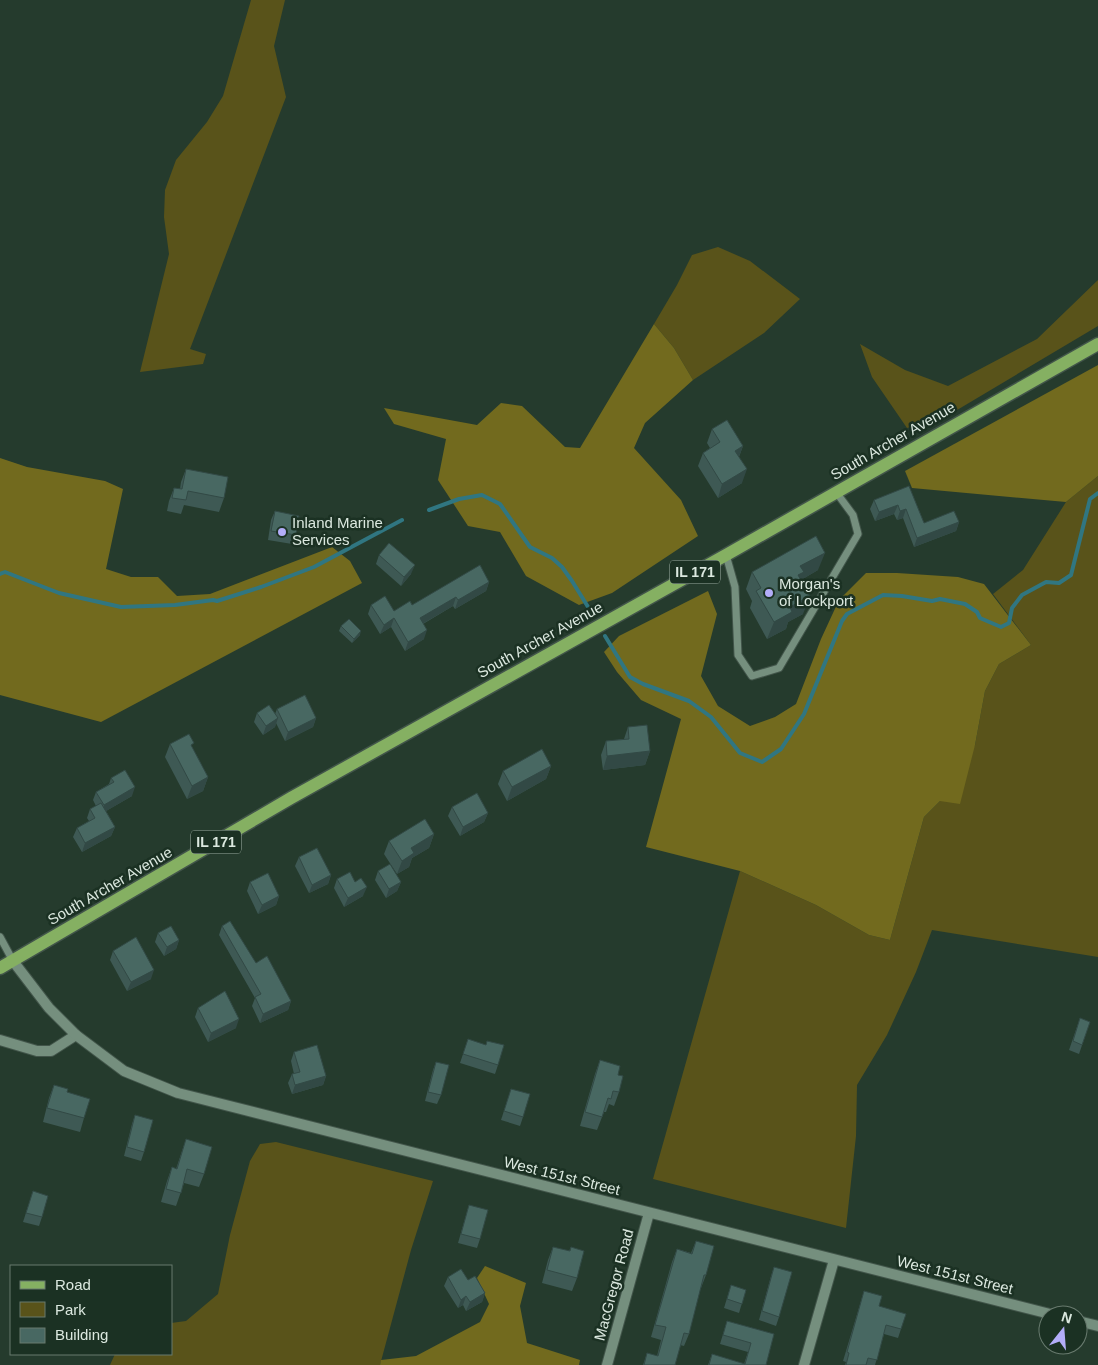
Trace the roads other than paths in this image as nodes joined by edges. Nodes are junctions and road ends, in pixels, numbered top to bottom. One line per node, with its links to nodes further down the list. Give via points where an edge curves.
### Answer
1 (1098, 344): 2 (main road, South Archer Avenue / IL 171)
2 (836, 492): 3 (main road, South Archer Avenue / IL 171); 3 (lane, via 852,515 858,534 779,668 752,676 738,654 735,587)
3 (726, 555): 5 (main road, South Archer Avenue / IL 171, via 291,798)
4 (0, 937): 5 (lane)
5 (13, 961): 6 (main road, South Archer Avenue / IL 171); 7 (street, West 151st Street, via 49,1008)
6 (0, 968)
7 (76, 1035): 8 (street, via 51,1051 37,1052); 9 (street, West 151st Street, via 124,1071 178,1093)
8 (0, 1040)
9 (649, 1213): 10 (street, West 151st Street); 12 (street, MacGregor Road)
10 (834, 1260): 11 (street, West 151st Street); 13 (street)
11 (1038, 1311)
12 (607, 1365)
13 (804, 1365)

